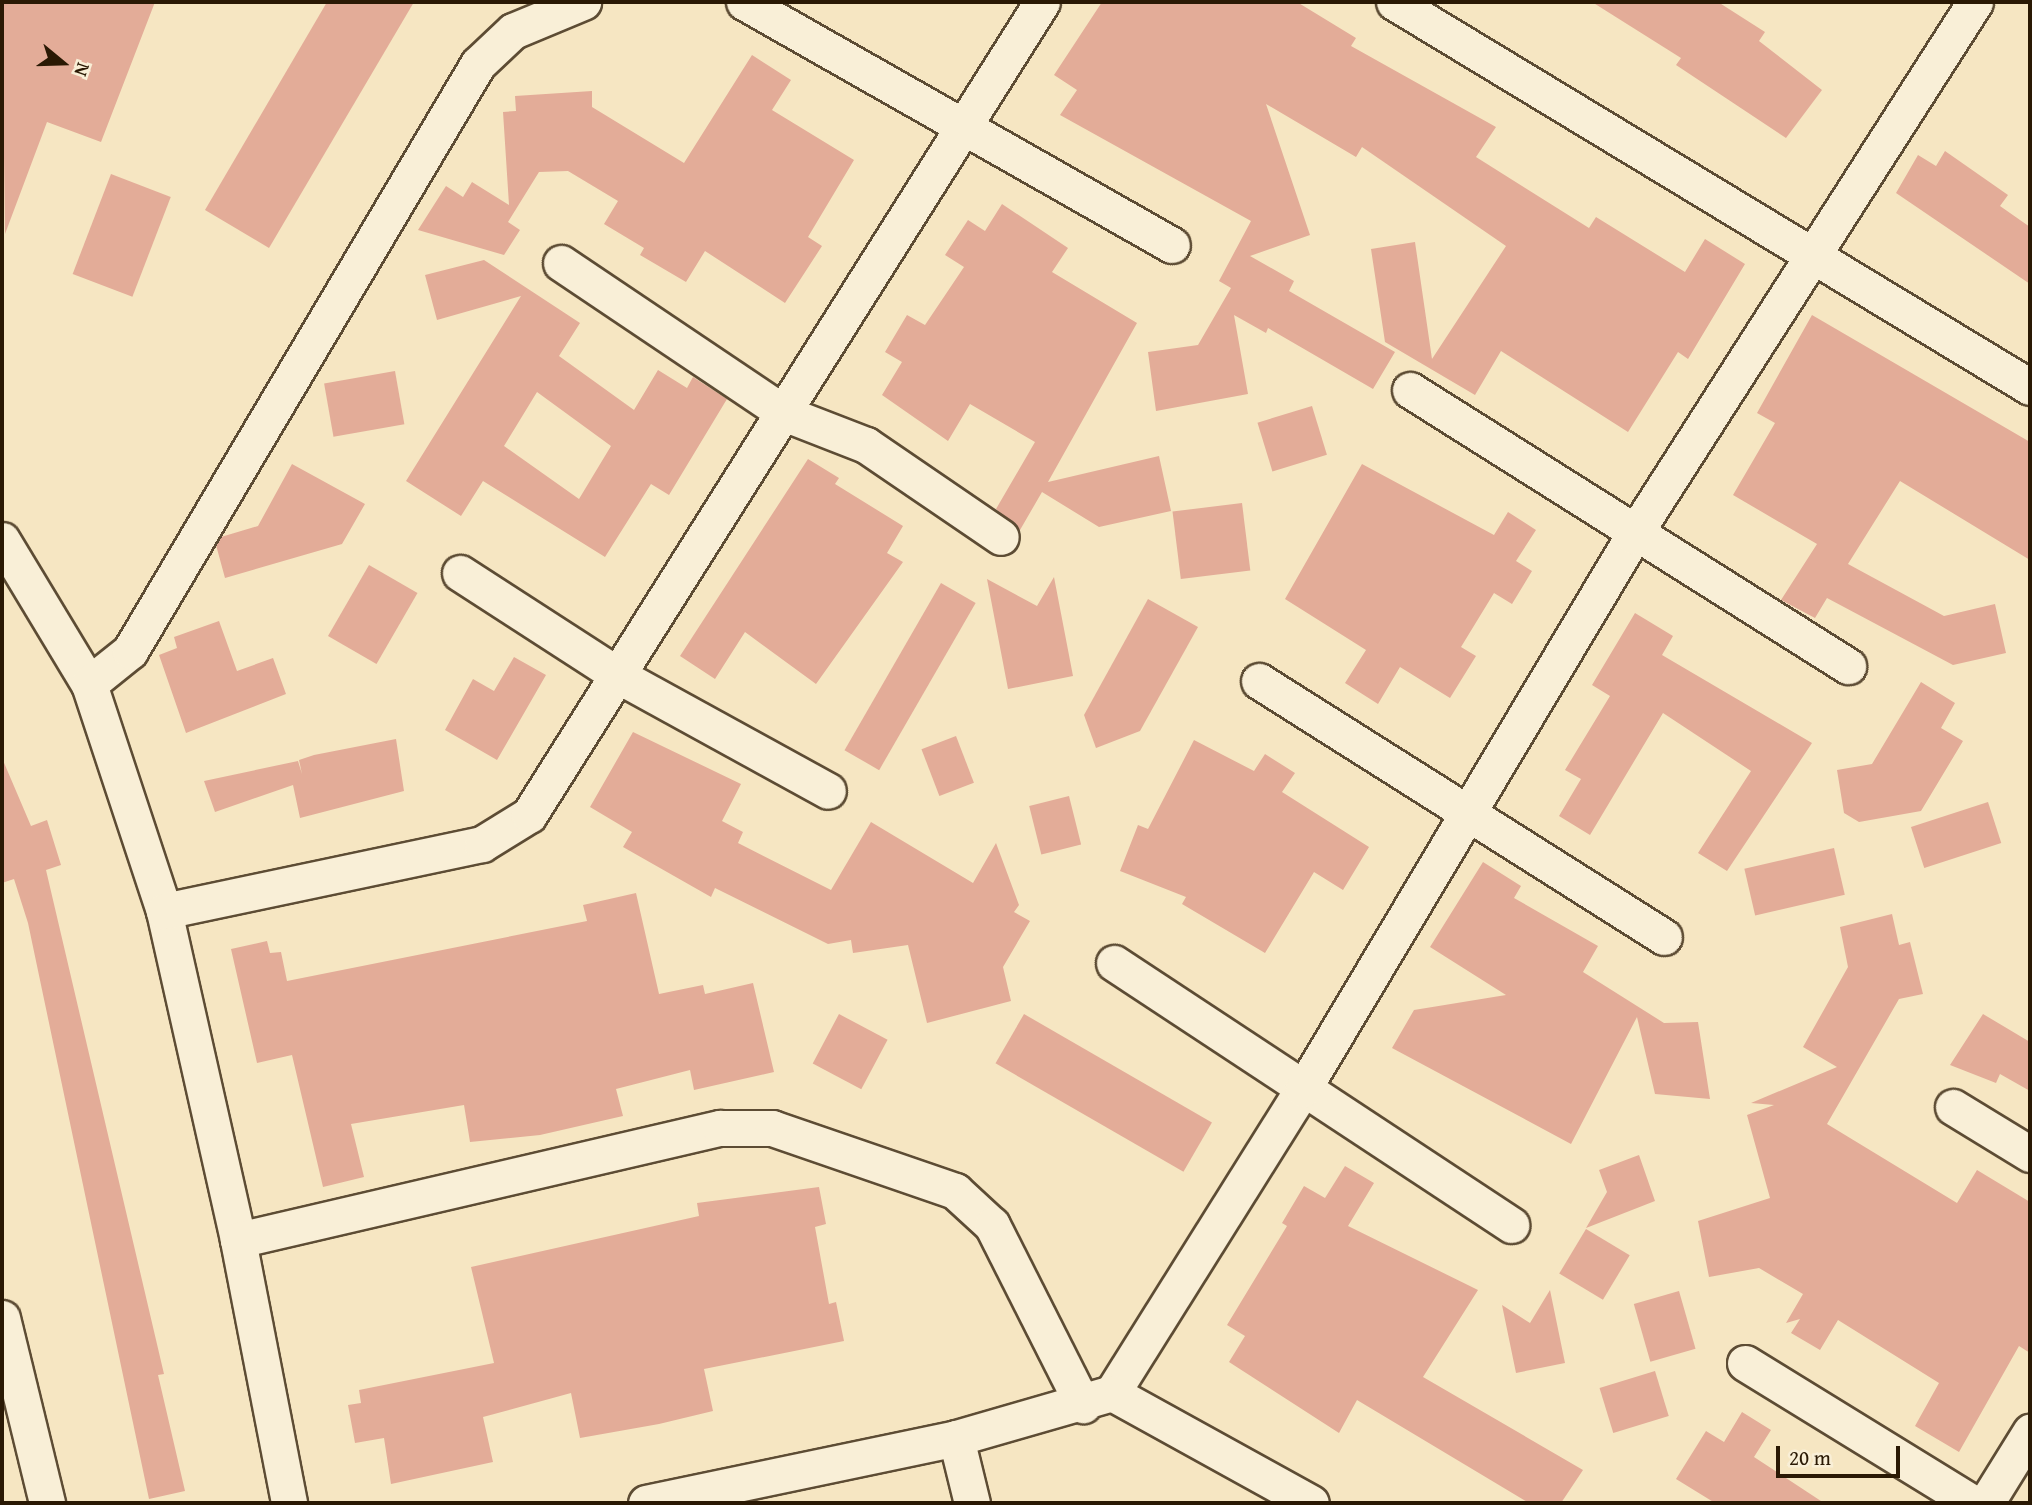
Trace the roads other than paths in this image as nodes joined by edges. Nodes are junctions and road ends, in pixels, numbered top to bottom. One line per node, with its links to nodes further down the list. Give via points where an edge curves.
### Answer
1 (583, 2): 20 (street, via 513,31 478,64 130,651)
2 (744, 2): 6 (street)
3 (1042, 2): 6 (street)
4 (1394, 2): 8 (street)
5 (1975, 2): 8 (street)
6 (960, 125): 7 (street); 12 (street)
7 (1172, 245)
8 (1813, 255): 10 (street); 13 (street)
9 (561, 263): 12 (street)
10 (2030, 387)
11 (1409, 390): 13 (street)
12 (786, 414): 14 (street, via 866,445); 18 (street)
13 (1633, 536): 17 (street); 22 (street)
14 (1001, 537)
15 (2, 540): 20 (street)
16 (460, 573): 18 (street)
17 (1849, 666)
18 (621, 677): 21 (street); 23 (street, via 529,815 482,844)
19 (1259, 681): 22 (street)
20 (89, 684): 23 (street)
21 (828, 791)
22 (1471, 811): 24 (street); 26 (street)
23 (164, 911): 30 (street)
24 (1664, 937)
25 (1114, 963): 26 (street)
26 (1303, 1089): 29 (street); 33 (street)
27 (1953, 1107): 28 (street)
28 (2030, 1154)
29 (1511, 1225)
30 (238, 1240): 33 (street, via 720,1128 772,1128 955,1191 992,1225); 37 (street)
31 (2, 1318): 36 (street)
32 (1745, 1363): 41 (street)
33 (1097, 1399): 35 (street); 40 (street)
34 (2030, 1432): 42 (street)
35 (956, 1438): 38 (street); 39 (street)
36 (47, 1503)
37 (289, 1503)
38 (646, 1503)
39 (972, 1503)
40 (1311, 1503)
41 (1973, 1503)
42 (1986, 1503)

